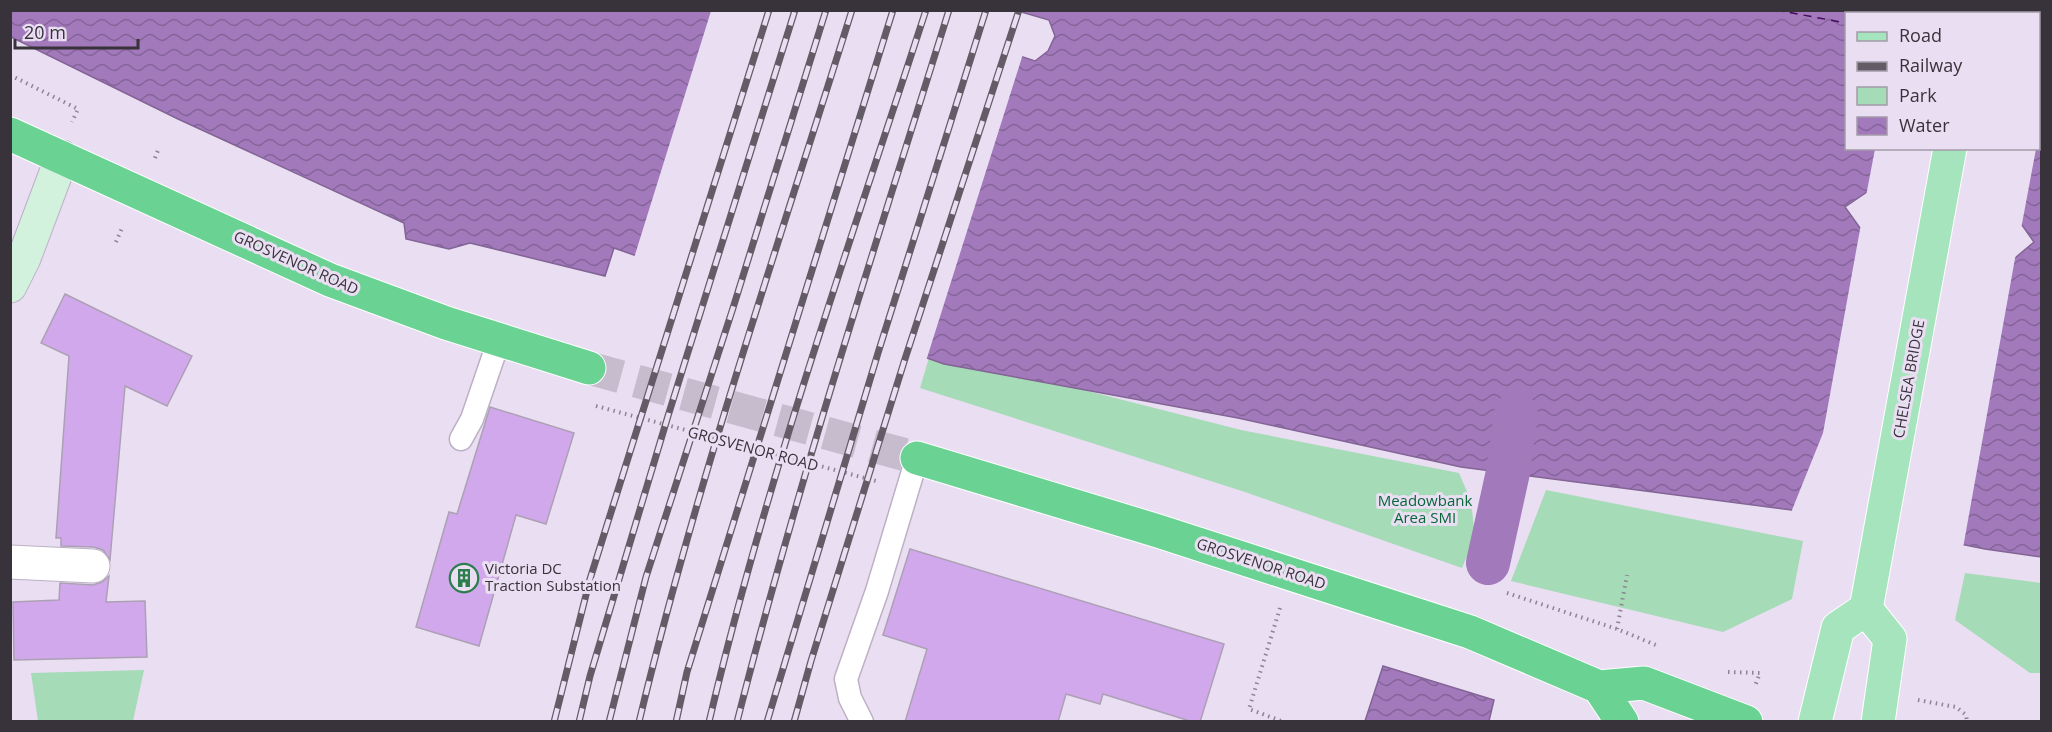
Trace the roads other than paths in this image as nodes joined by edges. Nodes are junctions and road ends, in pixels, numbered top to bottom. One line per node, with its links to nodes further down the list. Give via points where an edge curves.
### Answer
1 (10, 134): 3 (highway, GROSVENOR ROAD)
2 (1950, 150): 11 (main road, CHELSEA BRIDGE)
3 (62, 157): 4 (street); 5 (highway, GROSVENOR ROAD, via 330,280)
4 (10, 286)
5 (499, 340): 6 (highway, GROSVENOR ROAD); 7 (lane, via 472,419)
6 (589, 368)
7 (461, 439)
8 (917, 458): 12 (highway, GROSVENOR ROAD, via 1470,632); 13 (lane, via 846,679)
9 (10, 562): 10 (street)
10 (93, 566)
11 (1866, 609): 16 (main road, via 1838,628); 17 (main road, via 1890,639)
12 (1599, 687): 14 (highway); 15 (highway, GROSVENOR ROAD, via 1644,683)
13 (862, 722)
14 (1622, 722)
15 (1746, 722)
16 (1815, 722)
17 (1878, 722)

